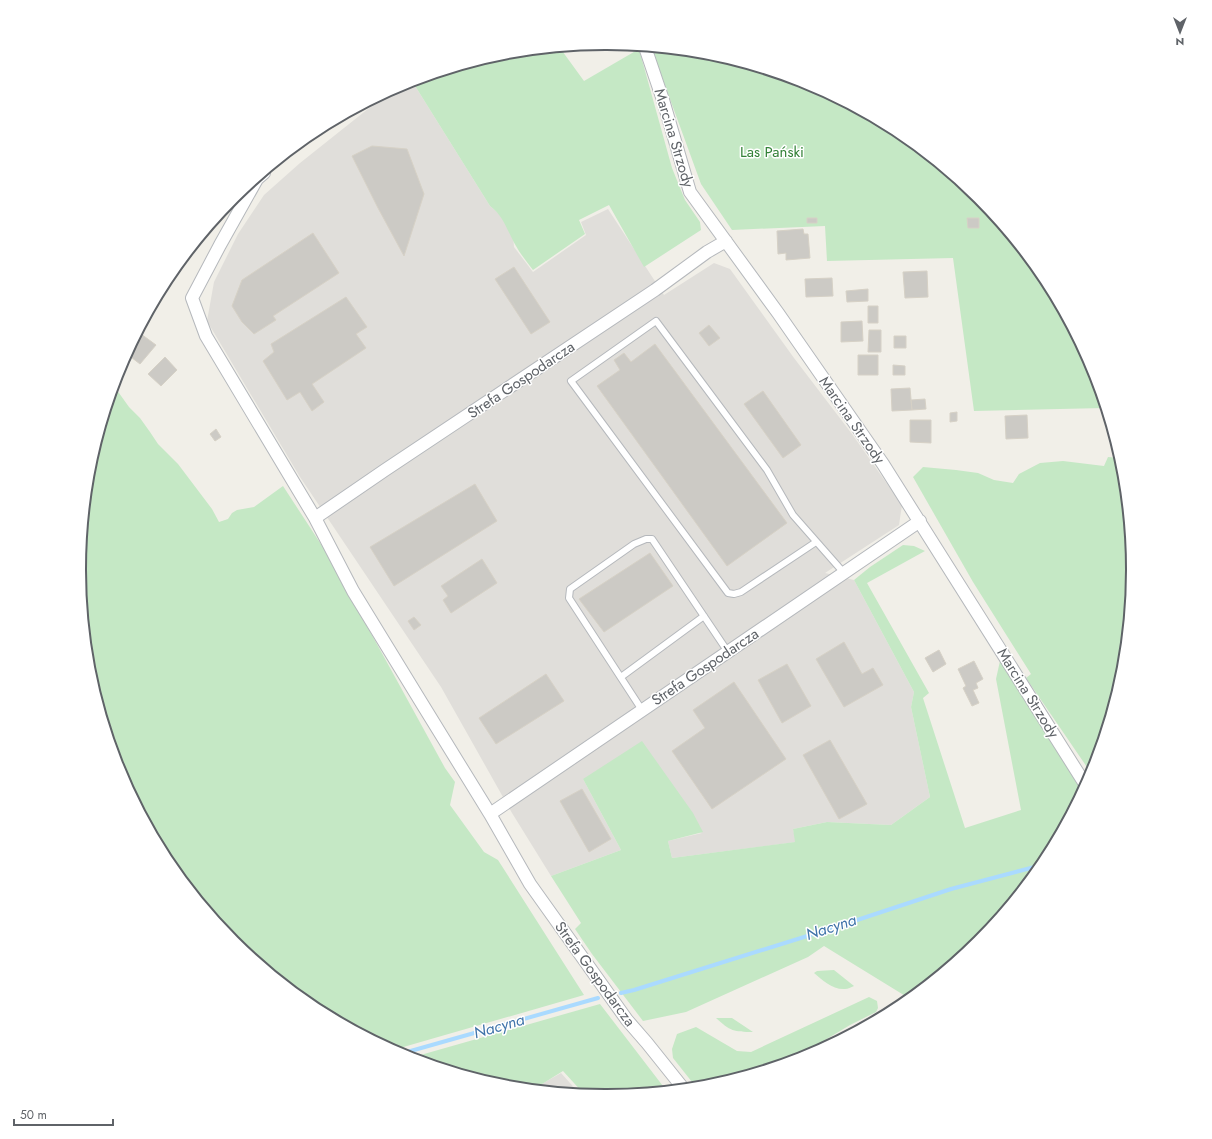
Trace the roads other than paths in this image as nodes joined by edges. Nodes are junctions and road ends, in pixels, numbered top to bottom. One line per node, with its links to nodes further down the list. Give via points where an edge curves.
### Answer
1 (647, 52): 3 (street, Marcina Strzody, via 690,192)
2 (248, 193): 4 (street, Strefa Gospodarcza, via 192,298 206,336)
3 (726, 241): 4 (street, Strefa Gospodarcza); 5 (street, Marcina Strzody, via 859,429)
4 (315, 518): 13 (street, Strefa Gospodarcza, via 353,591)
5 (920, 521): 7 (street, Strefa Gospodarcza); 12 (street, Marcina Strzody)
6 (816, 542): 6 (lane, via 793,515 767,470 656,321 571,381 728,592 741,592); 7 (lane)
7 (844, 573): 9 (street, Strefa Gospodarcza)
8 (704, 616): 9 (lane); 10 (lane); 10 (lane, via 652,539 634,544 570,589 569,598)
9 (728, 652): 11 (street, Strefa Gospodarcza)
10 (621, 677): 11 (lane)
11 (642, 710): 13 (street, Strefa Gospodarcza)
12 (1081, 778)
13 (490, 814): 14 (street, Strefa Gospodarcza, via 530,884 627,1020)
14 (680, 1084)

